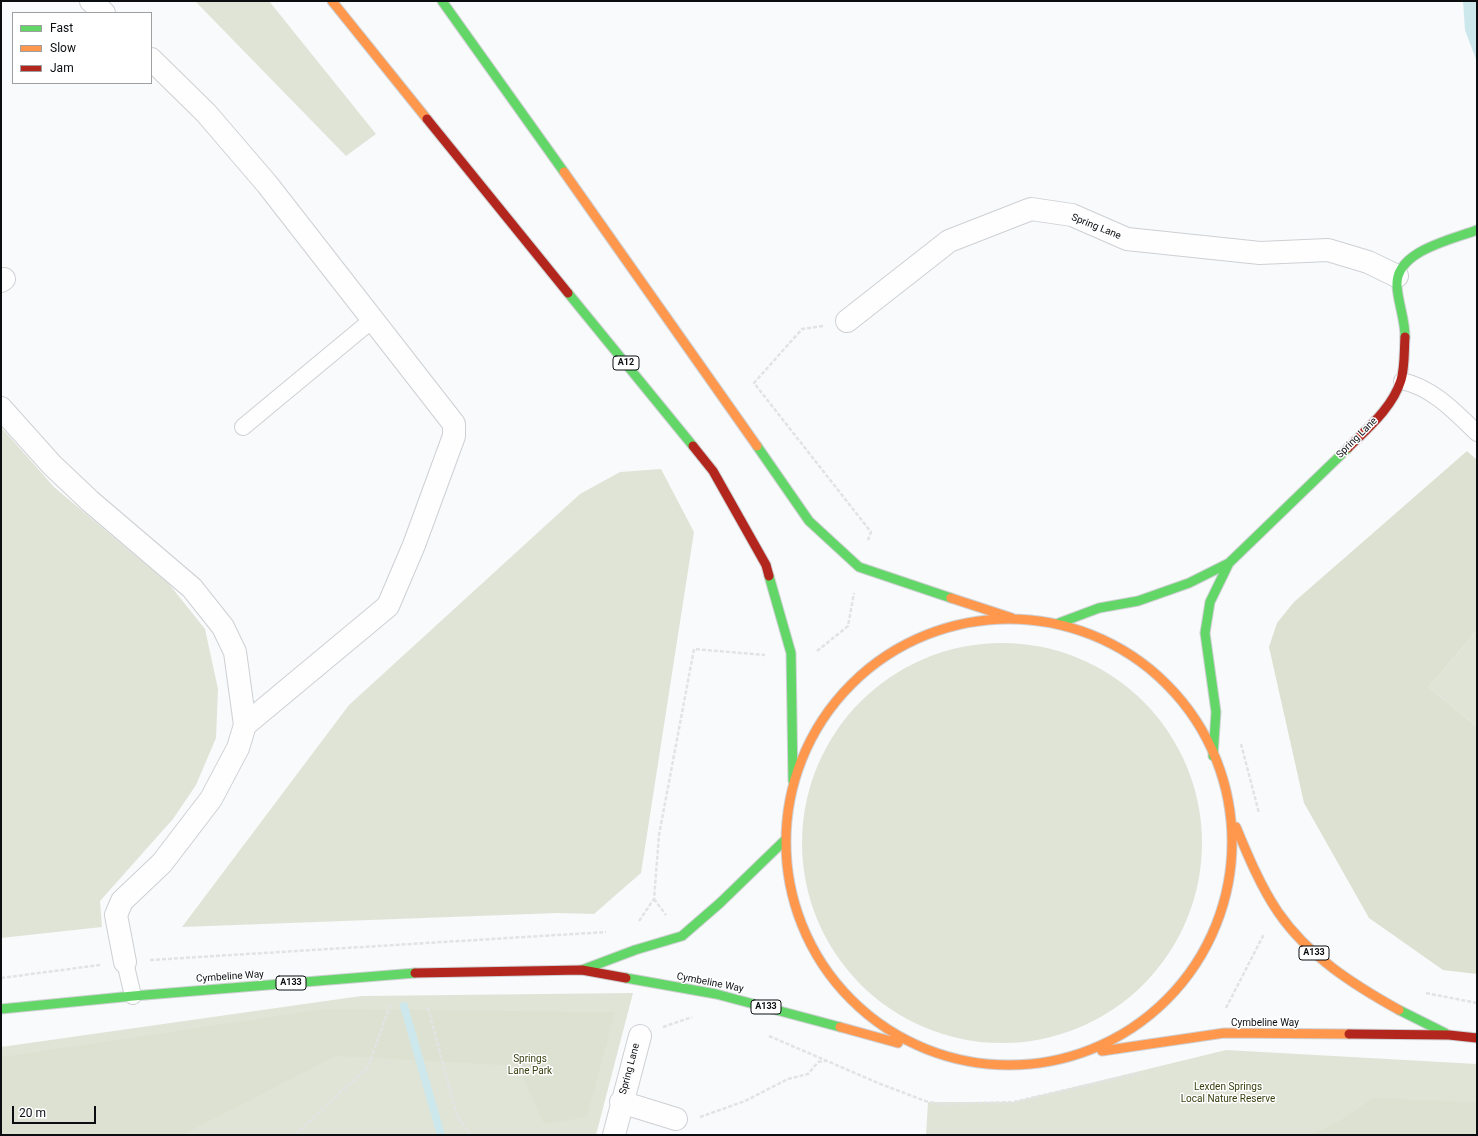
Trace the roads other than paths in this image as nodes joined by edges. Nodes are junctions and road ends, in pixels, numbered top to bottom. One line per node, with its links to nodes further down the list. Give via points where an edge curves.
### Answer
1 (91, 1): 4 (street)
2 (332, 1): 19 (main road, A12, via 713,471 766,565 791,653)
3 (442, 1): 15 (main road, via 809,521 859,567)
4 (103, 12)
5 (152, 60): 8 (street, via 206,113 267,184)
6 (1477, 230): 7 (main road, via 1417,254 1405,262)
7 (1397, 276): 9 (street, Spring Lane, via 1368,262 1328,250 1260,253 1127,239 1072,216 1032,209 949,241); 10 (main road, Spring Lane, via 1397,290 1404,323)
8 (372, 320): 12 (lane); 17 (street, via 454,424 454,436 414,545 388,606)
9 (847, 321)
10 (1402, 381): 13 (lane, via 1416,384 1434,394); 14 (main road, Spring Lane, via 1386,408 1370,426)
11 (1, 408): 17 (street, via 79,491 192,588 206,604 223,627 235,652)
12 (243, 427)
13 (1477, 433)
14 (1229, 562): 16 (main road, Spring Lane, via 1189,583 1138,601 1099,608); 18 (main road, Spring Lane, via 1210,602 1205,634 1216,712)
15 (1012, 618): 16 (main road); 19 (main road, via 977,620 943,628 904,644 866,669 836,700 812,734)
16 (1059, 623): 18 (main road, via 1112,643 1151,668 1181,698)
17 (245, 725): 22 (street, via 238,748 211,799 162,863 122,901 116,915)
18 (1213, 756): 20 (main road)
19 (793, 781): 21 (main road)
20 (1232, 818): 26 (main road, Cymbeline Way / A133, via 1248,858 1280,916 1320,960 1393,1007); 29 (main road, via 1231,873 1223,910 1208,947 1192,972 1167,1002 1131,1030)
21 (785, 840): 23 (main road, Cymbeline Way / A133, via 682,936); 30 (main road, via 792,897 802,926 820,961 845,994 873,1019 904,1039)
22 (125, 962): 24 (lane)
23 (582, 970): 24 (main road, Cymbeline Way / A133, via 420,973); 30 (main road, Cymbeline Way / A133, via 716,994)
24 (133, 996): 25 (main road, Cymbeline Way / A133)
25 (1, 1009)
26 (1449, 1035): 28 (main road, Cymbeline Way / A133); 29 (main road, Cymbeline Way / A133, via 1224,1033)
27 (640, 1036): 31 (street, Spring Lane)
28 (1477, 1038)
29 (1082, 1054): 30 (main road, via 1036,1064 994,1065)
30 (948, 1057)
31 (621, 1102): 32 (street, Spring Lane); 33 (street, Spring Lane)
32 (676, 1119)
33 (614, 1135)

